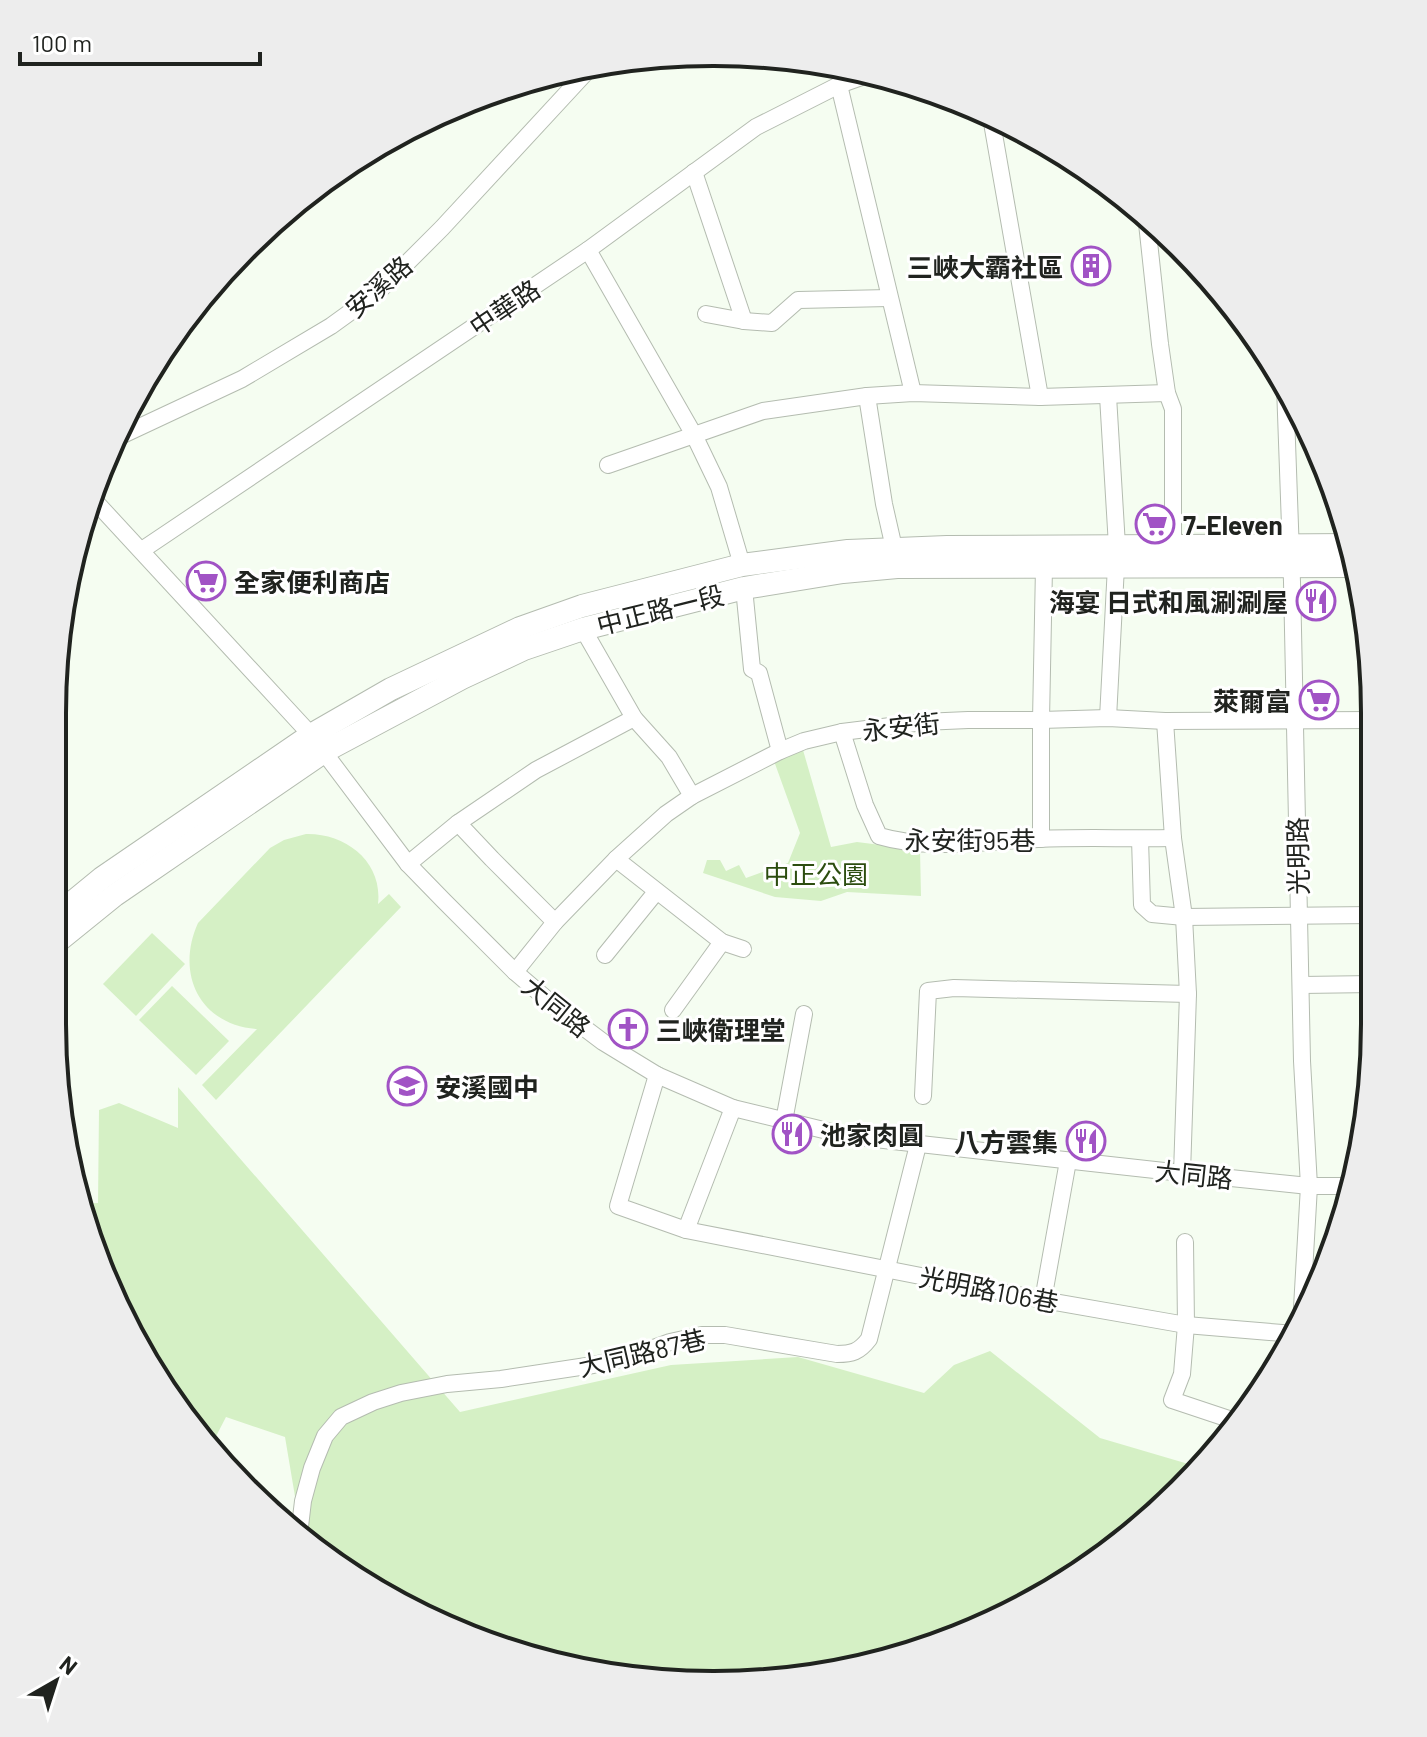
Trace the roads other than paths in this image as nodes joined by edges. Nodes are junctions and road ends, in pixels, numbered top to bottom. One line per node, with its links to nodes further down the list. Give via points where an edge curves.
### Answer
1 (579, 80): 17 (street, 安溪路, via 378,292 242,379)
2 (851, 81): 3 (street, 中華路)
3 (839, 85): 5 (street, 中華路, via 756,127); 8 (street)
4 (993, 130): 15 (street)
5 (694, 172): 7 (street, 中華路); 10 (street)
6 (1148, 235): 12 (street)
7 (588, 250): 18 (street); 24 (street, 中華路)
8 (889, 298): 10 (street, via 798,300 772,323); 11 (street)
9 (706, 314): 10 (street)
10 (744, 321)
11 (913, 393): 13 (street); 15 (street)
12 (1167, 393): 14 (street); 21 (street, via 1173,409)
13 (867, 396): 18 (street, via 763,411); 23 (street)
14 (1108, 396): 15 (street); 26 (street)
15 (1040, 397)
16 (1286, 412): 25 (street, 光明路)
17 (131, 431)
18 (694, 435): 19 (street); 28 (street, via 719,487)
19 (608, 465)
20 (100, 506): 24 (street, 大同路)
21 (1173, 546): 25 (main road, 中正路一段); 26 (main road, 中正路一段)
22 (1339, 547): 25 (main road, 中正路一段)
23 (894, 548): 26 (main road, 中正路一段); 28 (main road, 中正路一段)
24 (142, 550): 39 (street, 大同路)
25 (1291, 555): 26 (main road, 中正路一段); 27 (main road, 中正路一段); 37 (street, 光明路)
26 (1116, 556): 29 (main road, 中正路一段); 33 (street)
27 (1343, 564)
28 (742, 565): 39 (main road, 中正路一段, via 582,606 520,628 391,689)
29 (1044, 567): 30 (main road, 中正路一段, via 897,567); 34 (street)
30 (744, 588): 31 (main road, 中正路一段); 40 (street, via 752,669 759,673)
31 (583, 629): 32 (street); 39 (main road, 中正路一段, via 524,649)
32 (634, 718): 41 (street, via 669,757); 42 (street, via 536,770)
33 (1108, 718): 34 (street, 永安街); 36 (street, 永安街)
34 (1041, 720): 38 (street, 永安街, via 953,720); 44 (street)
35 (1361, 720): 37 (street, 永安街)
36 (1165, 721): 37 (street, 永安街); 43 (street)
37 (1294, 721): 50 (street, 光明路)
38 (842, 732): 40 (street, 永安街); 44 (street, 永安街95巷, via 879,836 933,844)
39 (318, 743): 47 (street, 大同路); 49 (main road, 中正路一段, via 102,878); 54 (main road, 中正路一段)
40 (780, 751): 41 (street, 永安街)
41 (692, 796): 46 (street, 永安街)
42 (458, 823): 47 (street); 53 (street)
43 (1173, 838): 45 (street, 永安街95巷); 52 (street)
44 (1041, 839): 45 (street, 永安街95巷)
45 (1140, 839): 52 (street, via 1142,905 1152,914)
46 (616, 859): 48 (street); 53 (street, 永安街)
47 (408, 864): 58 (street, 大同路)
48 (656, 892): 55 (street); 57 (street)
49 (66, 908)
50 (1298, 915): 51 (street); 52 (street); 60 (street, 光明路)
51 (1361, 915)
52 (1184, 917): 61 (street)
53 (555, 922): 58 (street, 永安街)
54 (66, 935)
55 (722, 942): 56 (street); 62 (street)
56 (743, 949)
57 (605, 955)
58 (515, 972): 64 (street, 大同路, via 603,1042)
59 (1361, 984): 60 (street)
60 (1301, 985): 71 (street, 光明路)
61 (1188, 994): 65 (street, via 928,991); 70 (street)
62 (673, 1010)
63 (804, 1014): 67 (street)
64 (657, 1075): 66 (street, 大同路); 73 (street, 光明路106巷, via 618,1206)
65 (923, 1096)
66 (733, 1108): 67 (street, 大同路); 73 (street)
67 (784, 1121): 68 (street, 大同路)
68 (918, 1145): 69 (street, 大同路); 75 (street, 大同路87巷)
69 (1068, 1161): 70 (street, 大同路); 77 (street)
70 (1182, 1173): 71 (street, 大同路)
71 (1309, 1186): 72 (street, 大同路); 76 (street, 光明路)
72 (1340, 1186)
73 (686, 1230): 75 (street, 光明路106巷)
74 (1185, 1242): 78 (street)
75 (887, 1269): 77 (street, 光明路106巷); 81 (street, 大同路87巷, via 869,1339 852,1354 702,1335 593,1365 447,1384 373,1402 341,1417 325,1436)
76 (1303, 1291)
77 (1043, 1300): 78 (street, 光明路106巷)
78 (1186, 1325): 79 (street, 光明路106巷); 80 (street, via 1182,1374 1172,1400)
79 (1282, 1333)
80 (1227, 1418)
81 (301, 1521)

